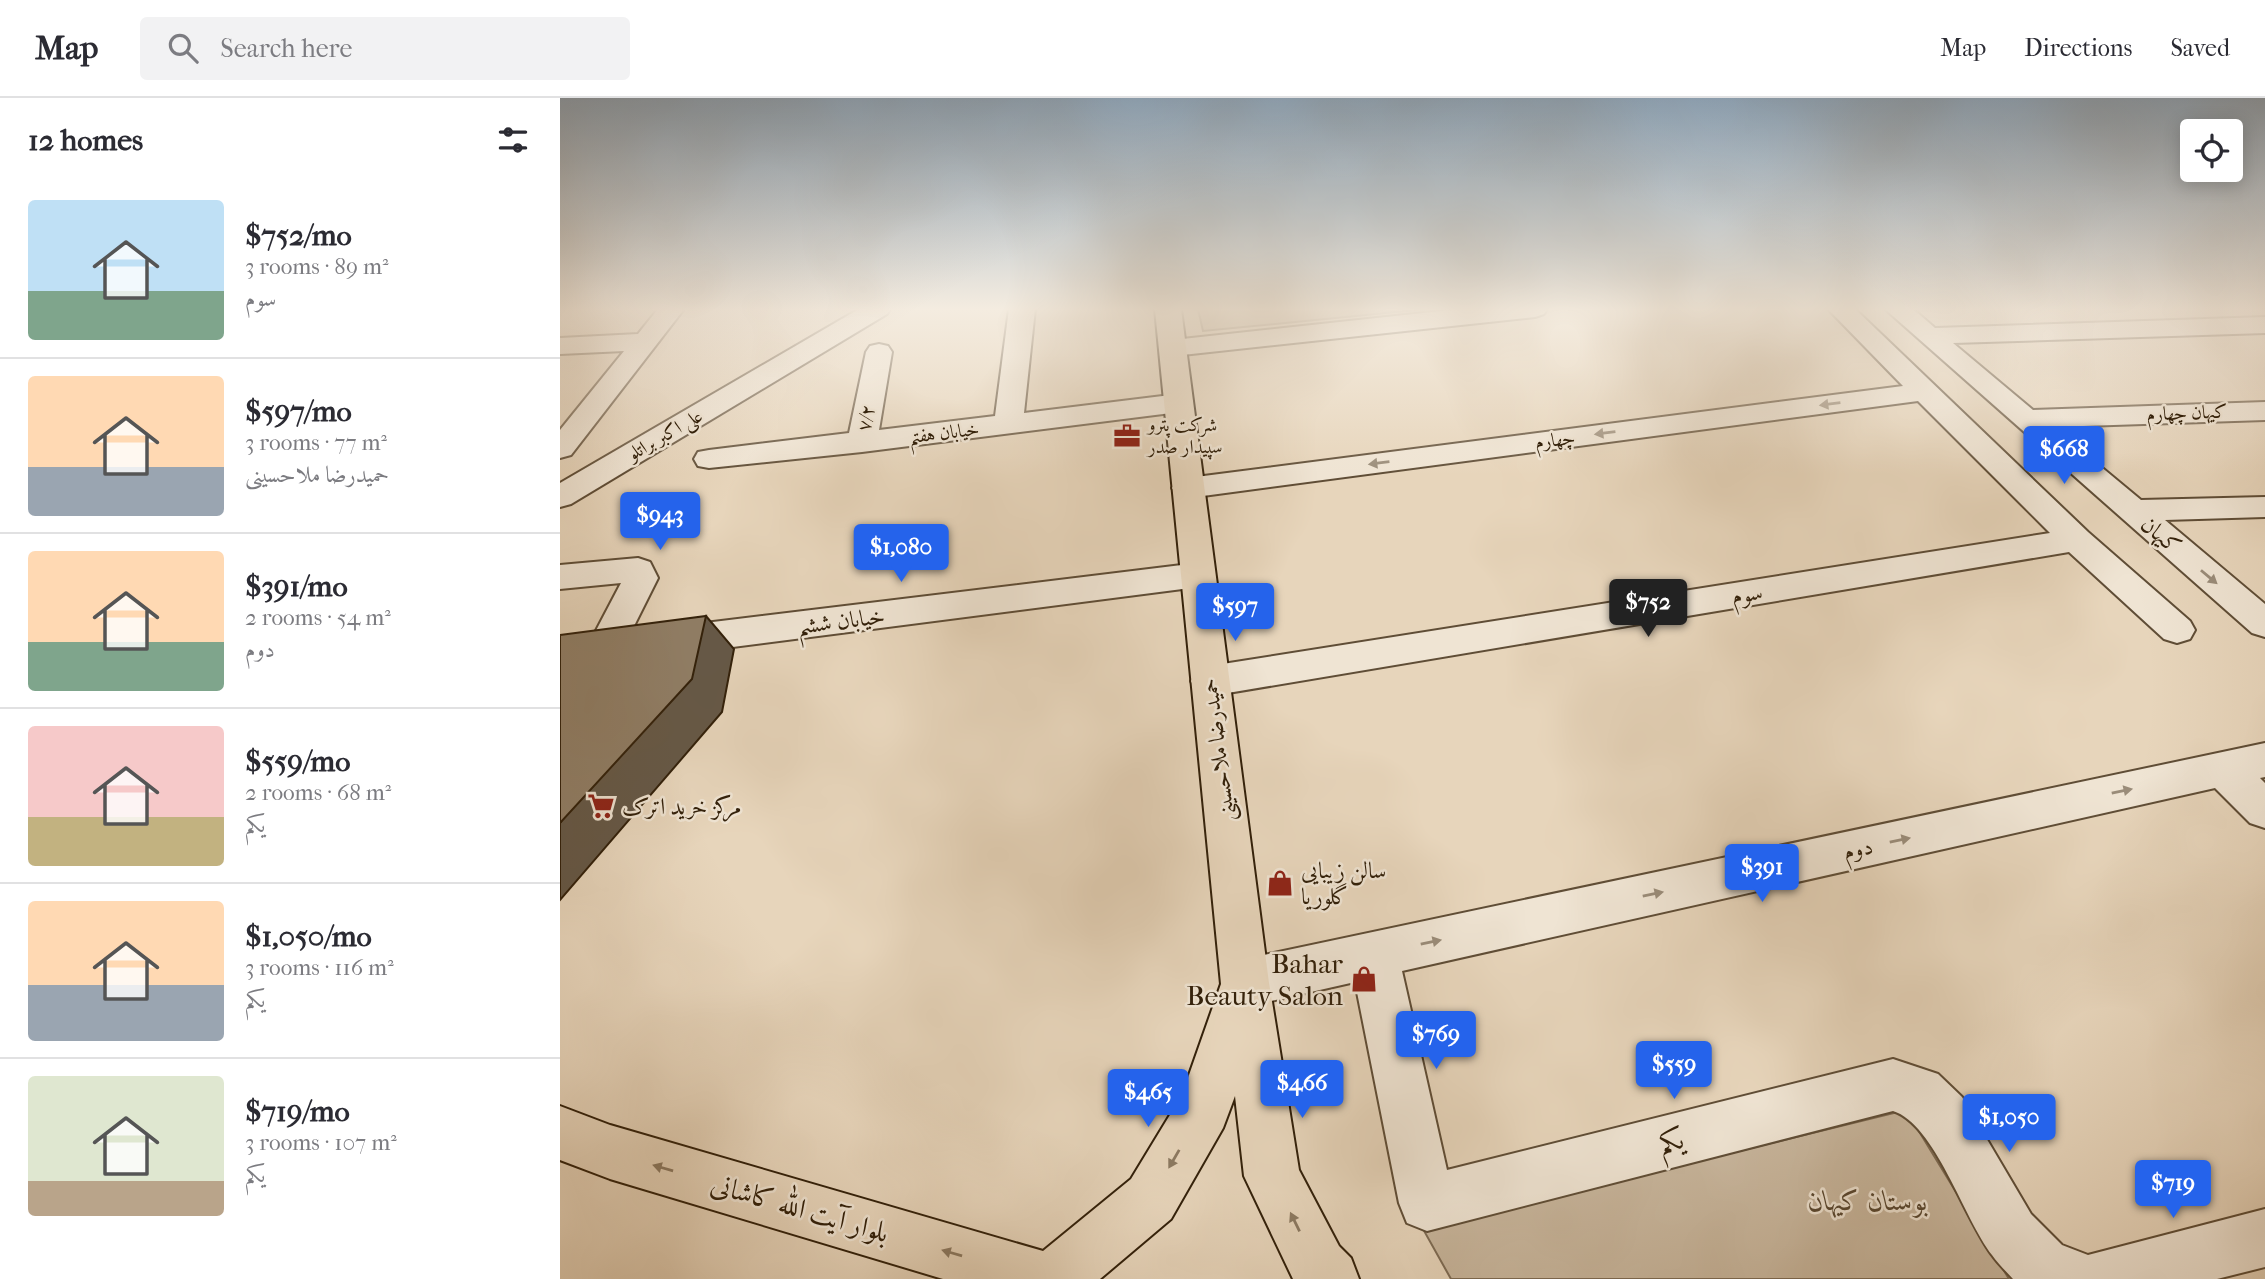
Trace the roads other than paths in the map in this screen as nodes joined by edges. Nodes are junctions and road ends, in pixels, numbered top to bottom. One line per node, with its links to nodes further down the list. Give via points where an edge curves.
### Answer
1 (628, 364): 14 (street)
2 (785, 364): 17 (street, علی اکبر براتلو)
3 (877, 364): 13 (street, ۷/۲)
4 (1015, 364): 12 (street)
5 (1174, 364): 9 (main road, حمیدرضا ملاحسینی)
6 (1895, 364): 8 (street)
7 (1961, 364): 11 (street, کیهان)
8 (1922, 391): 16 (street, چهارم, one-way to 16); 20 (street)
9 (1179, 403): 12 (street, خیابان هفتم); 16 (main road, حمیدرضا ملاحسینی)
10 (2265, 411): 11 (street, کیهان چهارم)
11 (2024, 419): 19 (street, کیهان)
12 (1008, 425): 13 (street, خیابان هفتم)
13 (862, 443): 15 (street, خیابان هفتم)
14 (560, 449)
15 (709, 459)
16 (1188, 488): 21 (main road, حمیدرضا ملاحسینی)
17 (560, 497)
18 (2265, 507): 19 (street)
19 (2133, 511): 23 (street, کیهان, one-way to 23)
20 (2076, 540): 24 (street); 25 (street, سوم)
21 (1198, 575): 22 (street, خیابان ششم, via 608,649 642,578 638,569); 25 (main road, حمیدرضا ملاحسینی)
22 (560, 578)
23 (2265, 624)
24 (2177, 630)
25 (1210, 681): 29 (main road, حمیدرضا ملاحسینی)
26 (2244, 764): 27 (street); 28 (street, دوم, one-way to 26)
27 (2265, 810)
28 (1374, 955): 29 (street, دوم); 35 (street, یکم, via 1427,1203 1893,1085 1919,1093 1943,1116 2011,1234 2044,1269)
29 (1245, 983): 33 (main road, one-way to 33, via 1204,1109 1151,1199); 34 (main road, حمیدرضا ملاحسینی, one-way to 29, via 1318,1267 1272,1176)
30 (560, 1133): 32 (main road, بلوار آیت الله کاشانی, one-way to 30, via 610,1152)
31 (2265, 1238): 36 (street)
32 (1041, 1279)
33 (1055, 1279)
34 (1330, 1279)
35 (2075, 1279)
36 (2100, 1279)

